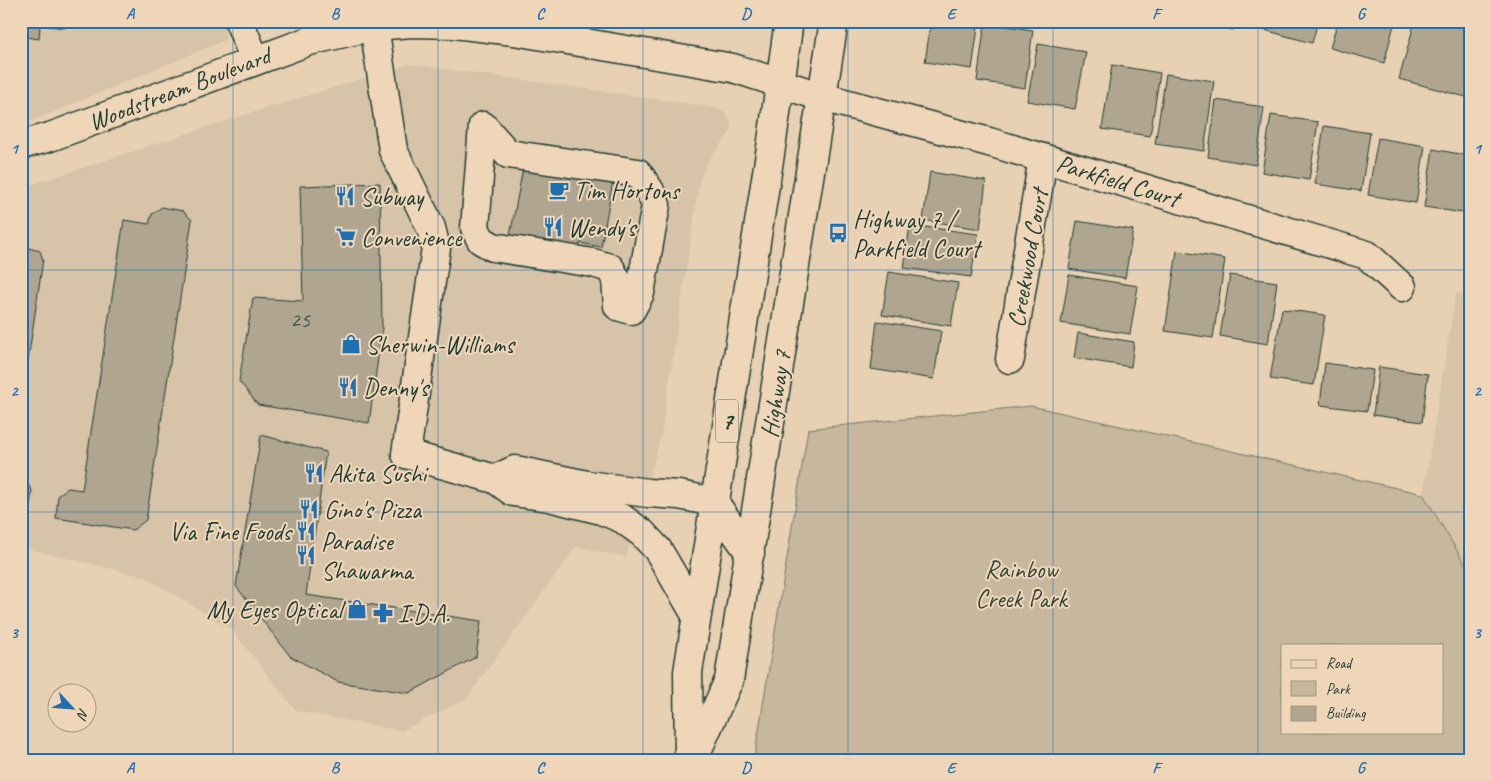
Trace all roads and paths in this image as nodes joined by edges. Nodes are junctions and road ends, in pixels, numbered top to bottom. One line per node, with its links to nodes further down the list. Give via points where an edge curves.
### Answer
1 (239, 21): 6 (street)
2 (789, 21): 7 (street, Highway 7 / 7)
3 (834, 21): 8 (street, Highway 7 / 7)
4 (481, 24): 5 (street, Woodstream Boulevard); 7 (street, Woodstream Boulevard, via 724,66)
5 (374, 26): 6 (street, Woodstream Boulevard, via 309,41); 14 (street, via 393,150 431,228 436,248 406,454)
6 (255, 60): 9 (street, Woodstream Boulevard)
7 (780, 83): 8 (street, Parkfield Court); 15 (street, Highway 7 / 7)
8 (822, 97): 10 (street, Parkfield Court); 16 (street, Highway 7 / 7)
9 (21, 145)
10 (1043, 158): 12 (street, Parkfield Court, via 1367,255); 13 (street, Creekwood Court)
11 (642, 282): 11 (street, via 632,310 618,306 616,279 610,268 493,246 481,240 475,228 483,126 508,154 638,173 656,205)
12 (1402, 287)
13 (1010, 359)
14 (495, 479): 15 (street, via 515,470 587,485); 17 (street, via 513,492 601,510 622,519 658,550)
15 (714, 502): 16 (street); 17 (street, Highway 7 / 7)
16 (750, 553): 19 (street, Highway 7 / 7, via 729,680)
17 (696, 616): 18 (street, Highway 7 / 7, via 688,672)
18 (689, 760)
19 (693, 760)

